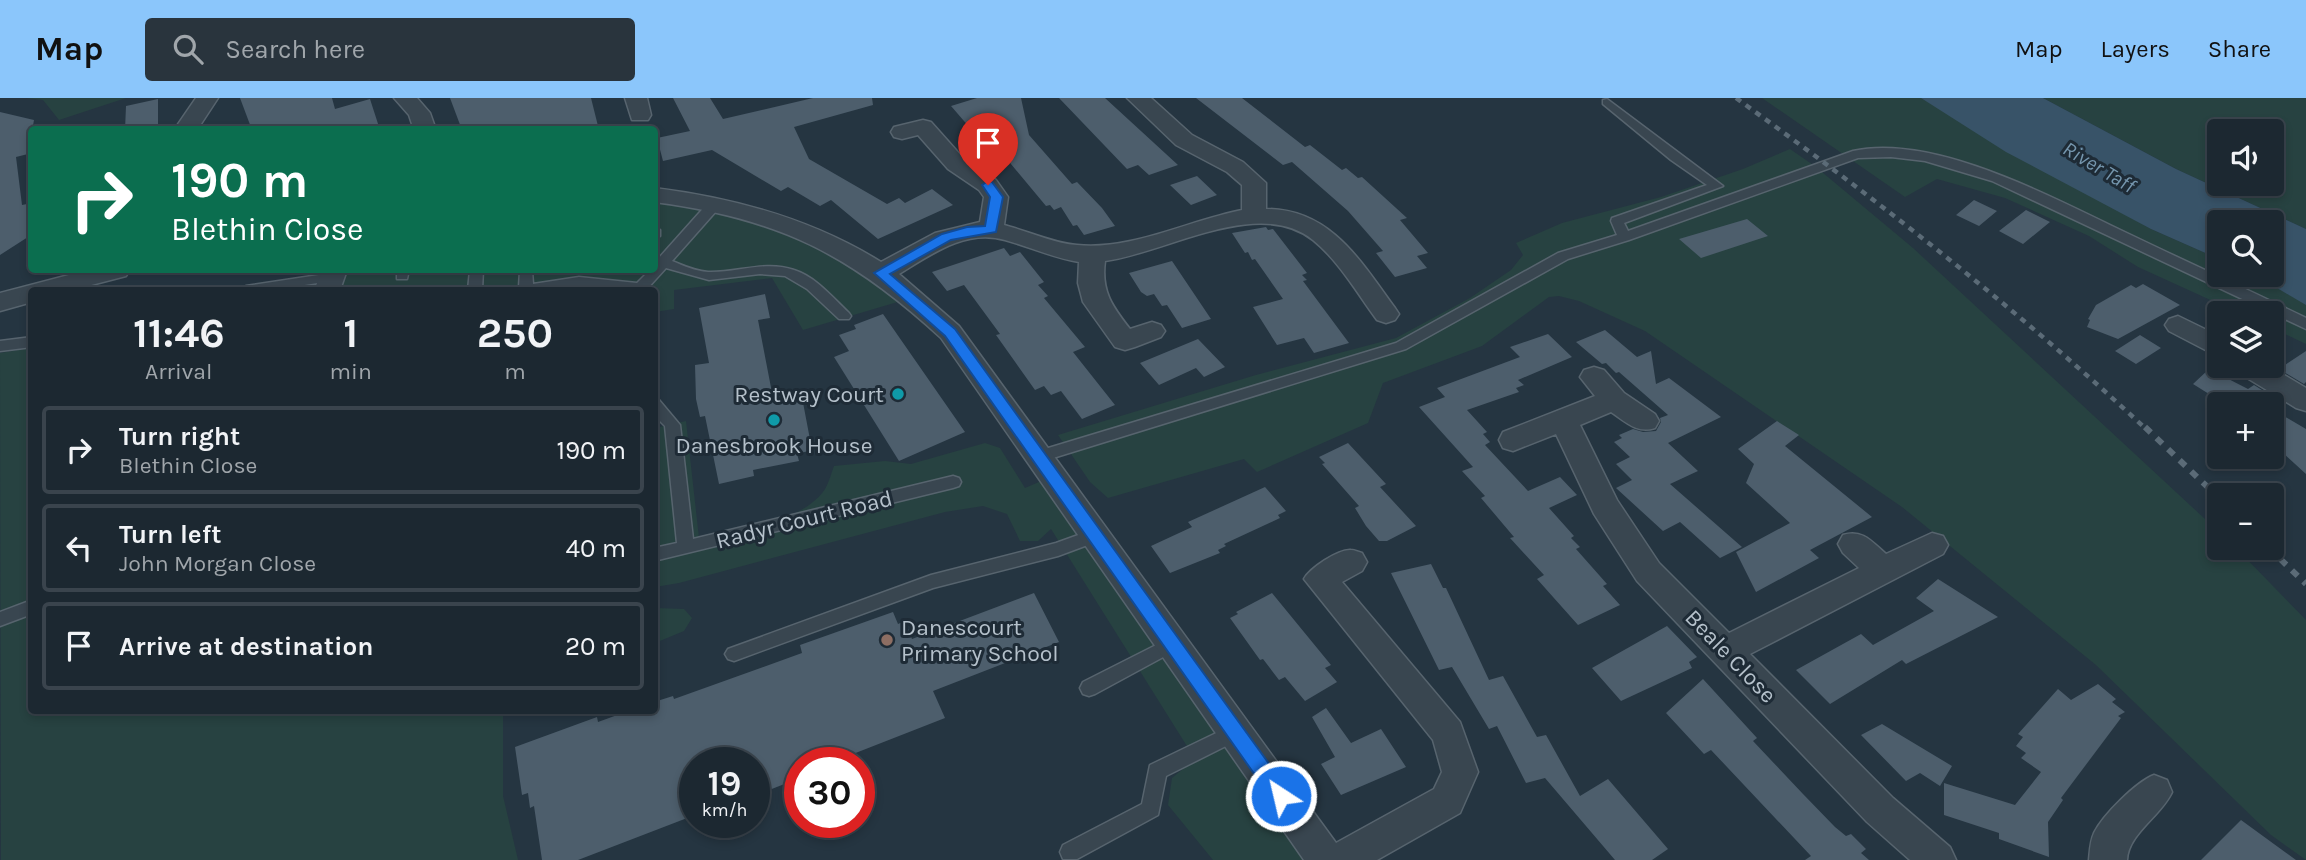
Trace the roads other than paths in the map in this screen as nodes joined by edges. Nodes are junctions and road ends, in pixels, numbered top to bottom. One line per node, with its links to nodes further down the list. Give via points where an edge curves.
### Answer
1 (208, 98): 5 (street)
2 (405, 98): 6 (street)
3 (1138, 98): 10 (street, via 1184,140 1235,167 1254,183)
4 (1607, 102): 12 (lane, via 1717,186 1617,221)
5 (188, 126)
6 (424, 126)
7 (902, 132): 11 (street, via 923,127 956,164 988,185 996,197)
8 (658, 196): 9 (street)
9 (713, 206): 14 (lane); 18 (street, via 758,215 808,234)
10 (1254, 215): 13 (street, via 1136,249); 26 (street, via 1296,220 1324,235)
11 (991, 229): 13 (street, via 1015,233 1061,252); 18 (street, via 947,237)
12 (1624, 237): 32 (lane, via 1857,154 1908,154 1942,160 2031,194); 46 (lane, via 1563,256 1401,346)
13 (1093, 255): 34 (street, via 1088,278 1092,297 1125,341)
14 (663, 262): 15 (lane); 31 (lane, via 710,276 763,269 788,272 807,282)
15 (658, 268)
16 (106, 273): 21 (street)
17 (654, 273): 25 (lane)
18 (881, 273): 46 (street, via 950,332)
19 (582, 275): 23 (lane); 24 (lane)
20 (331, 279): 22 (lane)
21 (53, 287)
22 (269, 287)
23 (536, 287)
24 (632, 287)
25 (642, 287)
26 (1369, 293): 28 (street); 30 (street)
27 (28, 294): 29 (street)
28 (1344, 300)
29 (0, 302)
30 (1386, 314)
31 (844, 316)
32 (2306, 324)
33 (2178, 325): 35 (street)
34 (1152, 331)
35 (2207, 341)
36 (28, 342): 37 (lane)
37 (0, 346)
38 (1594, 377): 40 (street)
39 (2269, 378): 41 (street)
40 (1614, 400): 43 (street); 44 (street)
41 (2306, 401)
42 (658, 409): 51 (lane, via 672,425)
43 (1644, 421)
44 (1564, 422): 45 (street); 58 (street, Beale Close, via 1605,506 1648,572)
45 (1513, 440)
46 (1040, 456): 48 (street)
47 (953, 482): 51 (lane, Radyr Court Road)
48 (1095, 535): 57 (street); 59 (lane, via 931,582)
49 (1854, 544): 54 (street)
50 (1932, 545): 54 (street)
51 (686, 548): 52 (lane, Radyr Court Road)
52 (658, 554)
53 (1351, 562): 65 (street, via 1320,579 1448,733 1460,772 1447,802)
54 (1882, 569): 58 (street)
55 (28, 608): 56 (lane)
56 (0, 619)
57 (1172, 644): 60 (lane); 61 (street)
58 (1726, 651): 66 (street, Beale Close, via 1880,810)
59 (734, 654)
60 (1089, 688)
61 (1235, 732): 63 (lane, via 1157,771 1151,809); 64 (street)
62 (2154, 792): 67 (street, via 2109,842)
63 (1070, 852)
64 (1326, 860)
65 (1342, 860)
66 (1937, 860)
67 (2108, 860)

